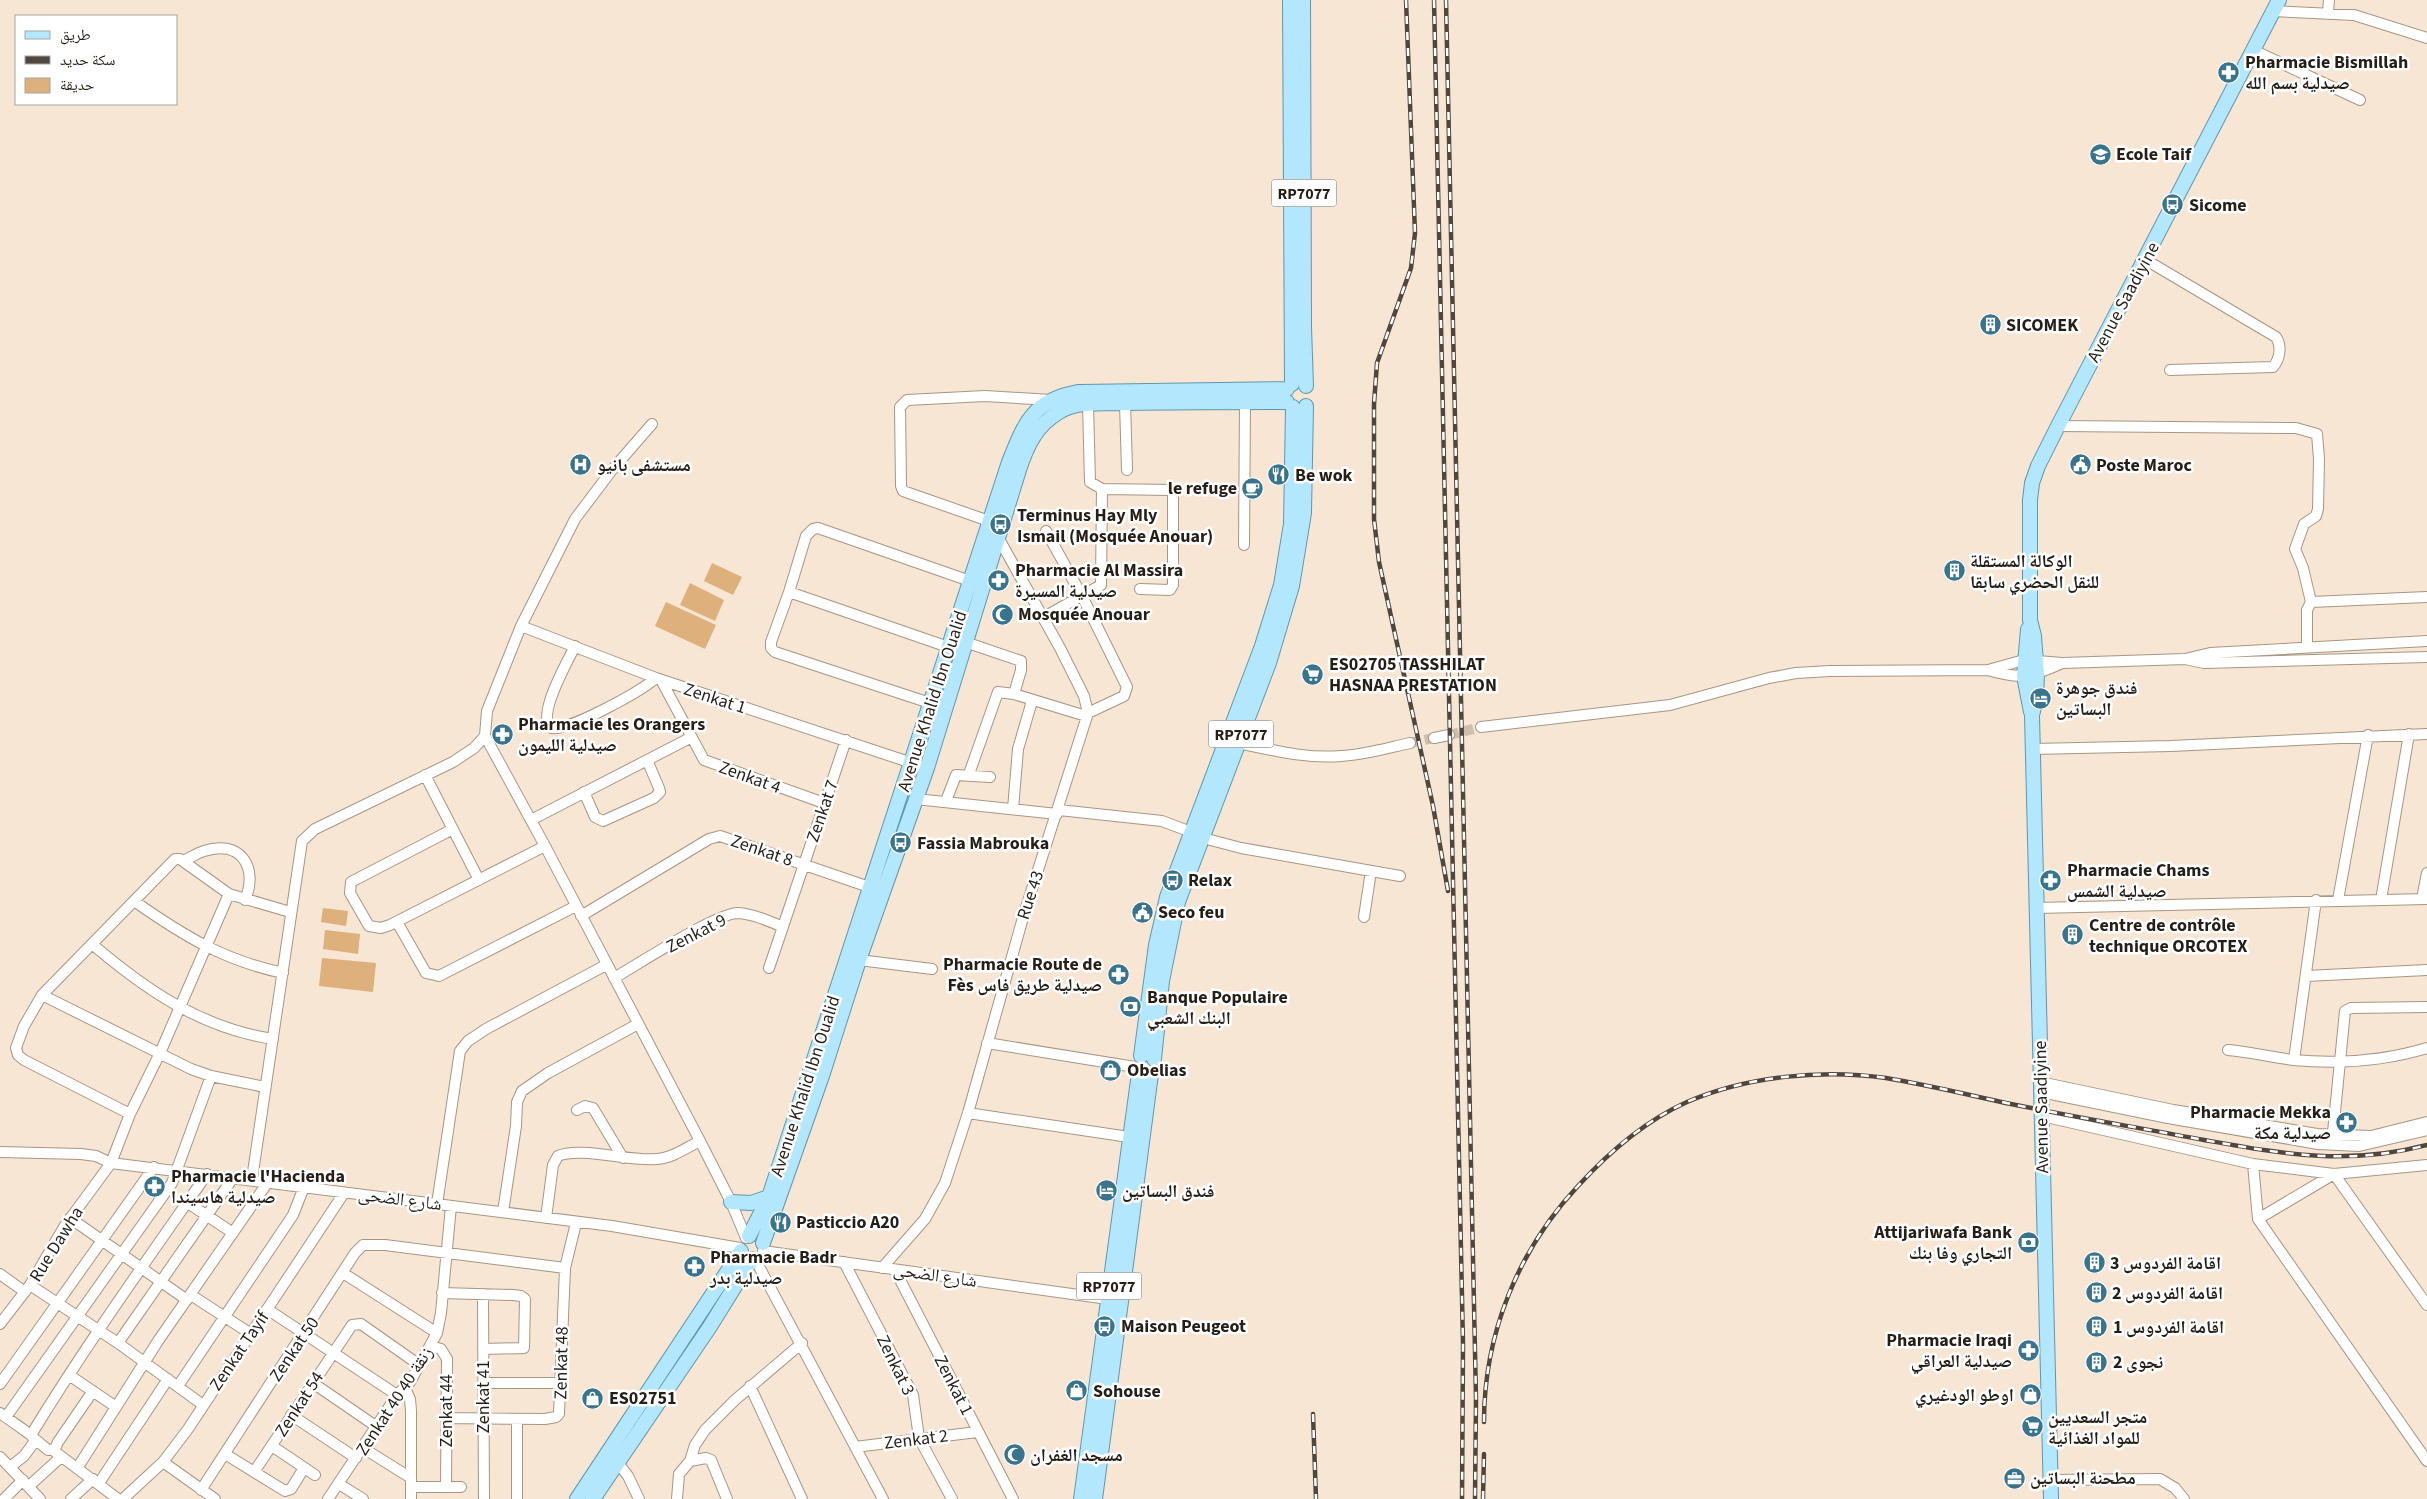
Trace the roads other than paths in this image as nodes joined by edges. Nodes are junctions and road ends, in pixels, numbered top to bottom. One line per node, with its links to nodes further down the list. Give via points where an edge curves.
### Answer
1 (1290, 0): 11 (main road, RP7077)
2 (1303, 0): 11 (main road, RP7077)
3 (2329, 0): 5 (street)
4 (2276, 5): 5 (street); 7 (main road, Avenue Saadiyine)
5 (2328, 12): 6 (street, via 2366,18)
6 (2426, 38)
7 (2253, 50): 8 (street); 9 (main road, Avenue Saadiyine)
8 (2360, 100)
9 (2146, 260): 10 (street, via 2280,342 2277,363 2273,367); 17 (main road, Avenue Saadiyine)
10 (2170, 370)
11 (1295, 396): 12 (main road, Avenue Khalid Ibn Oualid, via 1086,392); 13 (main road, Avenue Khalid Ibn Oualid); 57 (main road, RP7077, via 1304,513 1296,571 1269,663); 74 (main road, RP7077, via 1291,524 1281,585 1204,803)
12 (1051, 400): 20 (main road, Avenue Khalid Ibn Oualid, via 1038,408 1023,426); 20 (street, via 949,397 902,402 903,491)
13 (1246, 402): 14 (main road, Avenue Khalid Ibn Oualid); 23 (street)
14 (1125, 403): 15 (main road, Avenue Khalid Ibn Oualid); 18 (street)
15 (1088, 404): 19 (street, via 1090,482); 22 (main road, Avenue Khalid Ibn Oualid, via 1066,408 1039,426 1025,451)
16 (652, 424): 31 (street, via 575,519)
17 (2058, 426): 29 (street, via 2296,428 2317,434 2318,509 2316,516 2304,524 2295,549); 38 (main road, Avenue Saadiyine, via 2032,484 2028,526)
18 (1127, 470)
19 (1102, 489): 25 (street, via 1173,490 1173,585 1170,590); 27 (street, via 1102,580 1098,588)
20 (989, 521): 22 (street); 24 (main road, Avenue Khalid Ibn Oualid)
21 (1046, 531): 27 (street)
22 (998, 537): 30 (street); 34 (main road, Avenue Khalid Ibn Oualid)
23 (1244, 545)
24 (970, 581): 26 (street, via 818,528 806,536); 34 (main road, Avenue Khalid Ibn Oualid)
25 (1140, 589)
26 (789, 592): 34 (street); 45 (street, via 770,642 775,652)
27 (1082, 596): 30 (street); 47 (street, via 1127,687 1122,697)
28 (2427, 597): 29 (street)
29 (2311, 602): 35 (street)
30 (1044, 617): 47 (street, via 1084,696)
31 (521, 626): 33 (street, Zenkat 1); 52 (street, via 487,711)
32 (2427, 641): 35 (street)
33 (576, 646): 42 (street, Zenkat 1); 42 (street, via 550,701 546,719 551,728 560,730)
34 (959, 647): 43 (street, via 1022,661); 45 (main road, Avenue Khalid Ibn Oualid); 46 (main road, Avenue Khalid Ibn Oualid)
35 (2307, 647): 37 (street, via 2210,653)
36 (2427, 657): 37 (street, via 2204,663)
37 (2185, 659): 39 (street)
38 (2030, 660): 39 (street); 40 (street); 41 (main road, Avenue Saadiyine)
39 (2062, 663): 41 (street)
40 (1988, 670): 41 (street); 48 (street, via 1796,673 1670,705)
41 (2030, 675): 59 (main road, Avenue Saadiyine, via 2027,699 2032,715)
42 (658, 679): 54 (street, Zenkat 4); 56 (street, Zenkat 1)
43 (1014, 694): 44 (street); 63 (street, via 996,694)
44 (1032, 701): 47 (street); 70 (street, via 1018,749)
45 (930, 704): 46 (street); 61 (main road, Avenue Khalid Ibn Oualid)
46 (945, 708): 62 (main road, Avenue Khalid Ibn Oualid)
47 (1087, 715): 71 (street, Rue 43)
48 (1481, 727)
49 (2409, 734): 50 (street); 53 (street); 88 (street)
50 (2427, 734)
51 (1449, 735): 55 (street)
52 (485, 736): 64 (street, via 463,755); 72 (street)
53 (2368, 736): 59 (street); 87 (street)
54 (690, 738): 60 (street); 69 (street, Zenkat 4, via 704,760)
55 (1434, 738)
56 (846, 740): 61 (street, Zenkat 1); 69 (street, Zenkat 7)
57 (1238, 743): 58 (street, via 1326,757); 74 (main road, RP7077)
58 (1410, 743)
59 (2032, 749): 91 (main road, Avenue Saadiyine)
60 (647, 760): 66 (street); 66 (street, via 660,792 648,802 603,821 595,817)
61 (912, 762): 62 (street, Zenkat 1); 82 (main road, Avenue Khalid Ibn Oualid)
62 (927, 768): 67 (main road, Avenue Khalid Ibn Oualid)
63 (969, 774): 65 (street); 68 (street, via 956,774)
64 (425, 775): 73 (street); 92 (street, via 315,828 307,835 299,850)
65 (990, 777)
66 (584, 792): 72 (street)
67 (916, 799): 68 (street); 82 (main road, Avenue Khalid Ibn Oualid)
68 (946, 801): 70 (street)
69 (824, 803): 77 (street, Zenkat 7)
70 (1013, 809): 71 (street)
71 (1058, 812): 74 (street, via 1162,820); 112 (street, Rue 43, via 1024,914)
72 (531, 820): 75 (street)
73 (453, 829): 81 (street); 95 (street, via 351,882 350,893 370,926 381,928)
74 (1197, 835): 78 (street, via 1241,848); 118 (main road, RP7077, via 1157,980)
75 (545, 846): 81 (street); 90 (street)
76 (183, 861): 83 (street); 85 (street, via 212,850 224,849 237,854 249,865 251,875); 89 (street, via 173,860)
77 (804, 865): 82 (street, Zenkat 8); 93 (street, Zenkat 8, via 728,838 715,837); 96 (street, Zenkat 7)
78 (1371, 871): 80 (street); 94 (street)
79 (2427, 873): 84 (street)
80 (1400, 876)
81 (479, 880): 95 (street)
82 (877, 890): 99 (main road, Avenue Khalid Ibn Oualid)
83 (229, 894): 85 (street); 98 (street, Rue Dawha)
84 (2425, 899): 88 (street)
85 (245, 900): 92 (street)
86 (2316, 900): 87 (street); 91 (street); 105 (street)
87 (2338, 900): 88 (street)
88 (2381, 900)
89 (134, 901): 97 (street); 98 (street)
90 (576, 906): 93 (street); 95 (street, via 438,976 426,973)
91 (2036, 908): 121 (main road, Avenue Saadiyine)
92 (290, 912): 104 (street)
93 (581, 916): 100 (street)
94 (1364, 917)
95 (396, 922)
96 (783, 926): 101 (street, Zenkat 7); 106 (street, Zenkat 9, via 745,914 729,914)
97 (92, 944): 107 (street); 108 (street, via 148,990)
98 (205, 946): 104 (street, via 239,962); 108 (street, Rue Dawha)
99 (858, 951): 102 (street); 145 (main road, Avenue Khalid Ibn Oualid); 158 (main road, Avenue Khalid Ibn Oualid, via 822,1076)
100 (606, 965): 106 (street); 148 (street, via 486,1029 460,1051)
101 (769, 968)
102 (932, 969)
103 (2427, 970): 105 (street)
104 (283, 973): 111 (street)
105 (2306, 976): 116 (street)
106 (614, 978): 110 (street)
107 (42, 995): 115 (street); 124 (street, via 18,1040 18,1055)
108 (180, 1007): 111 (street, via 241,1033); 115 (street, Rue Dawha)
109 (2427, 1007): 117 (street, via 2348,1009 2344,1014)
110 (638, 1024): 130 (street); 150 (street, via 548,1073 522,1091 517,1102)
111 (273, 1039): 120 (street)
112 (988, 1043): 118 (street); 123 (street, Rue 43)
113 (2427, 1048): 117 (street, via 2399,1055)
114 (2228, 1050): 116 (street)
115 (160, 1053): 119 (street); 124 (street, Rue Dawha)
116 (2294, 1060): 117 (street)
117 (2339, 1061): 129 (street)
118 (1144, 1066): 128 (main road, RP7077); 255 (main road, RP7077)
119 (211, 1076): 120 (street); 137 (street)
120 (265, 1087): 141 (street)
121 (2041, 1087): 125 (main road, Avenue Saadiyine); 129 (street)
122 (577, 1110): 132 (street, via 586,1106 593,1108)
123 (968, 1113): 128 (street); 163 (street, Rue 43, via 940,1195 925,1219)
124 (130, 1114): 133 (street, Rue Dawha)
125 (2042, 1116): 134 (street); 227 (main road, Avenue Saadiyine)
126 (2427, 1122): 129 (street, via 2371,1136)
127 (2427, 1130): 129 (street, via 2372,1144)
128 (1129, 1137): 173 (main road, RP7077)
129 (2332, 1140)
130 (700, 1141): 132 (street, via 664,1158); 146 (street)
131 (0, 1152): 133 (street, شارع الضحى, via 82,1154)
132 (623, 1158): 153 (street, via 578,1153 558,1156 553,1165)
133 (111, 1163): 136 (street, شارع الضحى); 152 (street, Rue Dawha)
134 (2253, 1164): 139 (street); 154 (street)
135 (2427, 1165): 139 (street)
136 (154, 1167): 137 (street, شارع الضحى); 157 (street)
137 (176, 1170): 138 (street, شارع الضحى); 160 (street, via 172,1184)
138 (207, 1174): 140 (street, شارع الضحى); 147 (street)
139 (2334, 1174): 154 (street); 175 (street)
140 (233, 1178): 141 (street, شارع الضحى); 151 (street)
141 (252, 1180): 142 (street, شارع الضحى)
142 (268, 1182): 143 (street, شارع الضحى); 156 (street)
143 (304, 1186): 144 (street, شارع الضحى); 178 (street, via 293,1215)
144 (344, 1192): 148 (street, شارع الضحى); 176 (street, Zenkat Tayif)
145 (769, 1197): 146 (main road, via 751,1203); 158 (main road, Avenue Khalid Ibn Oualid)
146 (731, 1202): 158 (street)
147 (188, 1203): 151 (street); 164 (street)
148 (437, 1204): 149 (street, شارع الضحى)
149 (451, 1206): 150 (street, شارع الضحى); 159 (street, Zenkat 40 زنقة 40)
150 (503, 1212): 153 (street, شارع الضحى)
151 (207, 1215): 156 (street); 168 (street)
152 (70, 1218): 157 (street); 169 (street, Rue Dawha)
153 (546, 1218): 155 (street, شارع الضحى)
154 (2258, 1219): 219 (street)
155 (576, 1223): 158 (street, شارع الضحى); 162 (street, Zenkat 48)
156 (233, 1233): 172 (street)
157 (101, 1241): 160 (street); 174 (street)
158 (751, 1248): 161 (street, شارع الضحى); 185 (street); 222 (main road, Avenue Khalid Ibn Oualid, via 709,1328); 245 (main road, Avenue Khalid Ibn Oualid)
159 (446, 1252): 162 (street); 166 (street, Zenkat 50, via 363,1245); 170 (street, Zenkat 40 زنقة 40)
160 (121, 1255): 164 (street); 177 (street)
161 (844, 1262): 163 (street, شارع الضحى); 211 (street, Zenkat 3, via 913,1395)
162 (564, 1268): 195 (street, Zenkat 48)
163 (882, 1268): 165 (street, شارع الضحى)
164 (140, 1269): 168 (street); 180 (street)
165 (896, 1270): 173 (street, شارع الضحى); 209 (street, Zenkat 1)
166 (343, 1273): 181 (street, Zenkat 50); 182 (street)
167 (0, 1274): 169 (street)
168 (160, 1282): 172 (street); 184 (street)
169 (28, 1289): 174 (street); 179 (street, Rue Dawha)
170 (442, 1293): 171 (street); 182 (street, Zenkat 40 زنقة 40)
171 (483, 1294): 187 (street, Zenkat 41); 187 (street, via 521,1296 525,1299 526,1312 524,1348)
172 (189, 1297): 178 (street); 189 (street)
173 (1108, 1299): 254 (main road, RP7077)
174 (58, 1303): 177 (street); 196 (street)
175 (2427, 1306)
176 (267, 1309): 181 (street); 183 (street, Zenkat Tayif)
177 (78, 1316): 180 (street); 203 (street)
178 (224, 1316): 183 (street); 197 (street)
179 (0, 1324)
180 (99, 1330): 184 (street); 191 (street)
181 (304, 1332): 188 (street); 216 (street, Zenkat 50)
182 (436, 1333): 186 (street, Zenkat 40 زنقة 40)
183 (252, 1334): 201 (street, Zenkat Tayif)
184 (118, 1343): 189 (street)
185 (802, 1344): 198 (street); 213 (street)
186 (430, 1346): 190 (street, Zenkat 40 زنقة 40); 205 (street, Zenkat 44, via 446,1354)
187 (483, 1348): 193 (street, Zenkat 41)
188 (333, 1352): 190 (street, Zenkat 54, via 352,1325 358,1323); 194 (street, Zenkat 54); 200 (street)
189 (145, 1363): 192 (street); 202 (street)
190 (418, 1364): 200 (street, Zenkat 40 زنقة 40)
191 (69, 1375): 199 (street); 210 (street)
192 (168, 1379): 197 (street); 228 (street)
193 (483, 1382): 195 (street); 207 (street, Zenkat 41)
194 (312, 1383): 204 (street, Zenkat 54); 208 (street)
195 (561, 1383): 206 (street, Zenkat 48, via 558,1416)
196 (0, 1384)
197 (178, 1386): 201 (street)
198 (750, 1386): 218 (street, via 704,1430); 250 (street)
199 (93, 1391): 202 (street); 215 (street)
200 (401, 1392): 208 (street, Zenkat 40 زنقة 40); 229 (street, via 410,1399)
201 (203, 1405): 220 (street, Zenkat Tayif)
202 (116, 1407): 223 (street)
203 (3, 1415): 210 (street)
204 (291, 1416): 212 (street, Zenkat 54); 217 (street)
205 (446, 1418): 207 (street); 232 (street, Zenkat 44)
206 (517, 1419): 207 (street); 244 (street)
207 (483, 1420): 243 (street, Zenkat 41)
208 (377, 1427): 214 (street, Zenkat 40 زنقة 40)
209 (977, 1432): 211 (street, Zenkat 2); 253 (street, Zenkat 1)
210 (33, 1437): 215 (street, via 48,1450); 221 (street, via 24,1456)
211 (920, 1438): 213 (street, Zenkat 2); 252 (street, Zenkat 3)
212 (272, 1446): 224 (street); 225 (street, Zenkat 54)
213 (855, 1446): 251 (street)
214 (363, 1448): 217 (street, Zenkat 40 زنقة 40); 229 (street)
215 (58, 1453): 223 (street); 230 (street)
216 (225, 1454): 225 (street); 234 (street, Zenkat 50)
217 (356, 1458): 231 (street, Zenkat 40 زنقة 40)
218 (690, 1461): 248 (street, via 679,1474); 249 (street, via 711,1460)
219 (2427, 1461)
220 (163, 1462): 234 (street); 240 (street, Zenkat Tayif)
221 (4, 1463): 230 (street)
222 (618, 1463): 246 (main road, Avenue Khalid Ibn Oualid); 247 (street)
223 (78, 1467): 228 (street)
224 (304, 1468): 225 (street, via 288,1491); 226 (street)
225 (254, 1472)
226 (315, 1475)
227 (2050, 1480): 256 (main road, Avenue Saadiyine); 257 (street, via 2160,1479 2175,1488)
228 (96, 1481): 238 (street); 239 (street)
229 (411, 1482): 232 (street); 242 (street)
230 (26, 1483): 236 (street); 237 (street)
231 (339, 1484): 235 (street); 241 (street, Zenkat 40 زنقة 40)
232 (446, 1487): 233 (street)
233 (461, 1487)
234 (207, 1496)
235 (358, 1498)
236 (4, 1499)
237 (40, 1499)
238 (71, 1499)
239 (118, 1499)
240 (123, 1499)
241 (328, 1499)
242 (411, 1499)
243 (484, 1499)
244 (517, 1499)
245 (577, 1499)
246 (593, 1499)
247 (639, 1499)
248 (677, 1499)
249 (727, 1499)
250 (802, 1499)
251 (883, 1499)
252 (952, 1499)
253 (1013, 1499)
254 (1081, 1499)
255 (1095, 1499)
256 (2051, 1499)
257 (2184, 1499)

